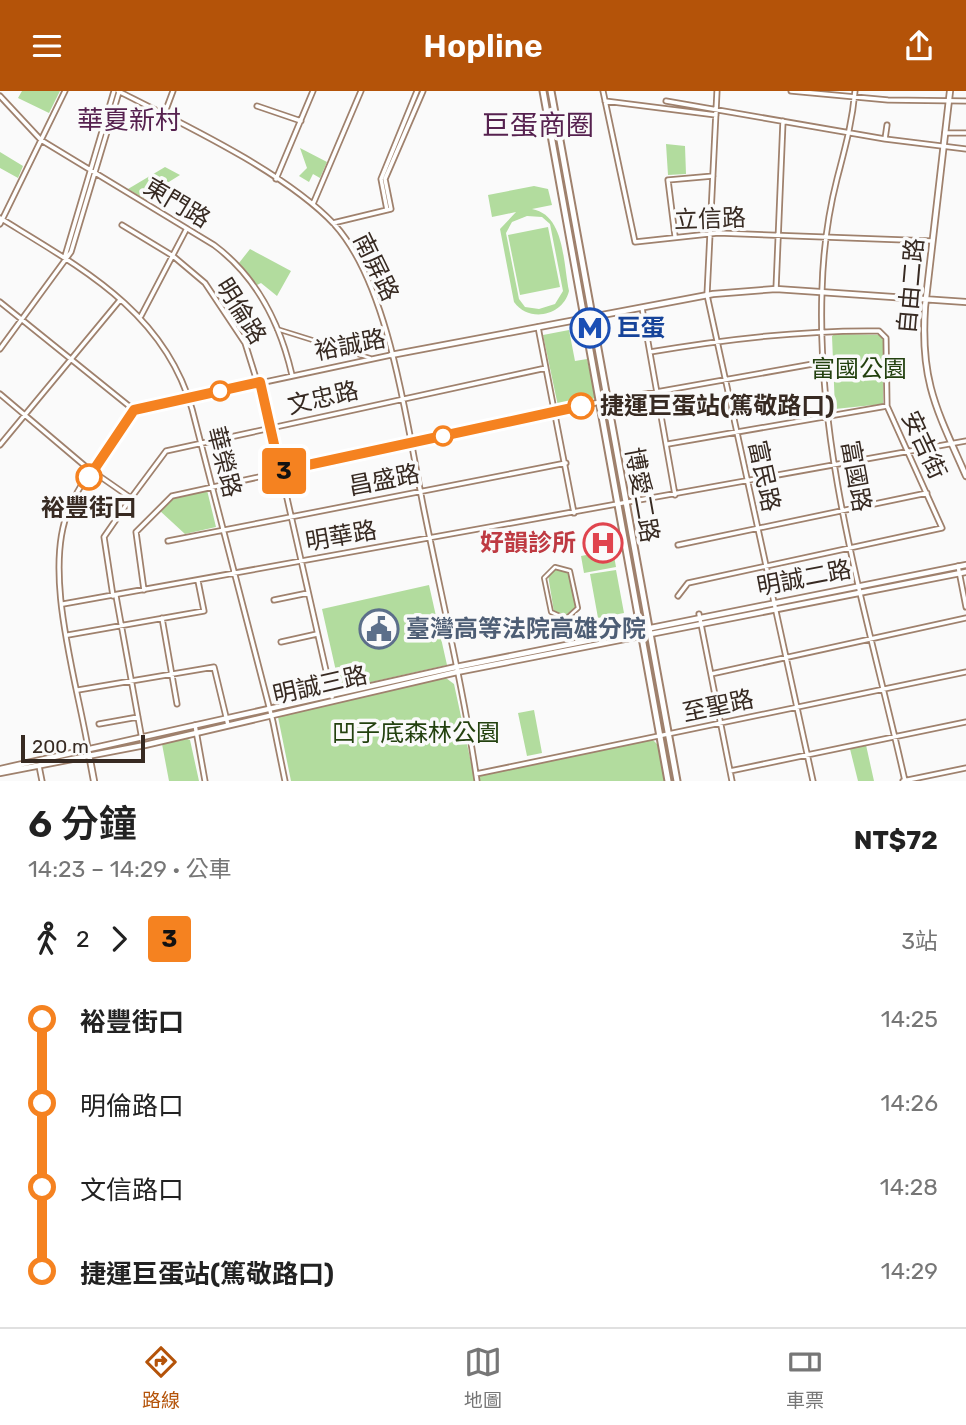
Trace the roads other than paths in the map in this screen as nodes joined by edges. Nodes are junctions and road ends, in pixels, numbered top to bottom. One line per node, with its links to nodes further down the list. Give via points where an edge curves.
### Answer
1 (65, 91): 32 (street)
2 (118, 91): 23 (street, 南屏路); 35 (street)
3 (173, 91): 23 (street)
4 (313, 91): 25 (street)
5 (361, 91): 38 (street)
6 (543, 91): 60 (main road, 博愛二路)
7 (551, 91): 60 (main road, 博愛二路)
8 (603, 91): 17 (street)
9 (717, 91): 22 (street, 富民路)
10 (791, 91): 16 (street)
11 (855, 91): 16 (street, 富國路)
12 (950, 91): 19 (street, 自由二路)
13 (416, 92): 14 (street); 39 (street, via 381,179)
14 (423, 93): 39 (street, via 385,179)
15 (0, 96): 32 (street, 東門路)
16 (855, 97): 19 (street); 28 (street, 富國路)
17 (605, 100): 24 (street); 46 (street, 立信路, via 633,239)
18 (666, 101): 22 (street)
19 (948, 101): 20 (street); 29 (street, 自由二路)
20 (966, 101)
21 (257, 106): 25 (street)
22 (717, 109): 24 (street, 富民路); 26 (street)
23 (164, 115): 37 (street, 南屏路)
24 (716, 115): 36 (street, 富民路)
25 (300, 121): 37 (street)
26 (783, 121): 28 (street); 45 (street)
27 (887, 125): 31 (street)
28 (851, 132): 31 (street); 47 (street, 富國路, via 837,178)
29 (945, 133): 30 (street); 33 (street, 自由二路)
30 (966, 133)
31 (885, 139): 33 (street)
32 (41, 140): 35 (street, 東門路); 40 (street)
33 (944, 146): 34 (street); 48 (street, 自由二路)
34 (966, 149)
35 (92, 171): 43 (street, 東門路); 50 (street, via 75,243)
36 (713, 176): 44 (street, 富民路); 46 (street, via 667,180)
37 (276, 179): 38 (street, 南屏路)
38 (313, 204): 41 (street, 南屏路)
39 (389, 209): 41 (street)
40 (1, 220): 50 (street, 華榮路)
41 (332, 223): 68 (street, 南屏路, via 360,266)
42 (122, 225): 49 (street, 明倫路)
43 (186, 230): 49 (street); 63 (street, 東門路, via 214,245 245,272)
44 (711, 233): 45 (street, 立信路); 46 (street, 立信路); 53 (street, 富民路)
45 (776, 236): 47 (street, 立信路); 51 (street)
46 (675, 237)
47 (828, 238): 48 (street, 立信路); 52 (street, 富國路)
48 (932, 241): 54 (street, 自由二路)
49 (173, 256): 59 (street); 75 (street, 明倫路, via 215,295 245,343)
50 (64, 258): 55 (street, 華榮路); 61 (street)
51 (776, 289): 52 (street, 裕誠路); 53 (street, 裕誠路)
52 (822, 290): 54 (street, 裕誠路); 64 (street, 富國路)
53 (706, 295): 58 (street, 裕誠路); 65 (street, 富民路)
54 (926, 298): 57 (street, 裕誠路); 93 (street, 自由二路, via 928,383)
55 (120, 300): 59 (street, 華榮路); 70 (street)
56 (0, 302): 61 (street)
57 (966, 302)
58 (642, 306): 60 (street, 裕誠路); 67 (street)
59 (141, 316): 78 (street, 華榮路, via 172,357)
60 (589, 317): 62 (street, 裕誠路); 80 (main road, 博愛二路); 81 (main road, 博愛二路)
61 (22, 320): 66 (street); 70 (street)
62 (538, 327): 68 (street, 裕誠路); 72 (street)
63 (277, 329): 69 (street); 73 (street, 東門路)
64 (823, 330): 65 (street, 安吉街); 71 (street, 富國路); 82 (street, 安吉街, via 883,334)
65 (716, 340): 67 (street, 安吉街); 74 (street, 富民路)
66 (0, 349)
67 (650, 352): 76 (street)
68 (391, 355): 69 (street, 裕誠路); 79 (street, 南屏路)
69 (373, 358): 73 (street, 裕誠路)
70 (71, 360): 83 (street); 85 (street)
71 (824, 362): 74 (street); 86 (street, 富國路)
72 (546, 367): 79 (street, 文忠路); 84 (street)
73 (292, 375): 75 (street, 裕誠路)
74 (725, 380): 76 (street); 88 (street, 富民路)
75 (260, 382): 78 (street, 裕誠路); 87 (street, 明倫路)
76 (658, 391): 80 (street); 92 (street)
77 (0, 394): 85 (street)
78 (189, 398): 83 (street, 裕誠路); 91 (street, 華榮路)
79 (402, 398): 87 (street, 文忠路); 90 (street, 南屏路)
80 (607, 400): 81 (street); 107 (main road, 博愛二路)
81 (600, 402): 84 (street); 108 (main road, 博愛二路)
82 (887, 406): 86 (street); 95 (street, 安吉街)
83 (134, 410): 99 (street)
84 (555, 411): 90 (street); 96 (street)
85 (24, 416): 94 (street); 99 (street)
86 (828, 416): 88 (street); 97 (street, 富國路)
87 (271, 427): 91 (street, 文忠路); 98 (street, 明倫路)
88 (736, 432): 92 (street); 101 (street, 富民路)
89 (966, 441): 93 (street, 明華路)
90 (410, 443): 98 (street); 103 (street, 南屏路)
91 (201, 444): 102 (street, 華榮路); 106 (street, 文忠路, via 163,453)
92 (667, 444): 105 (street)
93 (951, 444): 95 (street, 明華路); 100 (street, 自由二路)
94 (0, 445)
95 (909, 453): 97 (street, 明華路); 104 (street, 安吉街)
96 (566, 463): 103 (street, 昌盛路); 110 (street)
97 (833, 466): 101 (street, 明華路); 109 (street, 富國路)
98 (280, 471): 102 (street); 111 (street, 明倫路)
99 (93, 472): 106 (street); 134 (street, via 64,523 59,558)
100 (966, 476)
101 (747, 481): 105 (street, 明華路); 112 (street, 富民路)
102 (212, 487): 113 (street, 華榮路); 128 (street, via 168,498 138,528)
103 (420, 490): 111 (street, 昌盛路); 114 (street, 南屏路)
104 (928, 493): 109 (street); 117 (street, 安吉街, via 942,528)
105 (676, 495): 107 (street, 明華路)
106 (131, 498): 130 (street, 文忠路, via 104,537)
107 (626, 504): 108 (street, 明華路); 142 (main road, 博愛二路)
108 (617, 505): 110 (street, 明華路); 143 (main road, 博愛二路)
109 (843, 510): 112 (street); 117 (street, 富國路)
110 (574, 513): 114 (street, 明華路)
111 (289, 517): 113 (street, 昌盛路); 118 (street, 明倫路)
112 (757, 529): 116 (street); 122 (street, 富民路)
113 (223, 530): 115 (street, 昌盛路); 125 (street, 華榮路)
114 (430, 538): 118 (street, 明華路); 151 (street, 南屏路)
115 (168, 541)
116 (678, 545)
117 (852, 549): 122 (street, 安吉街); 127 (street, 富國路)
118 (300, 561): 125 (street, 明華路); 129 (street, 明倫路)
119 (966, 565): 120 (street, 明誠二路)
120 (958, 566): 124 (street); 127 (street, 明誠二路)
121 (555, 567): 121 (street, via 544,578 547,597 551,612 566,619 578,608 576,588 570,571)
122 (766, 567): 131 (street, 安吉街, via 688,583); 133 (street, 富民路)
123 (966, 572): 124 (street, 明誠二路)
124 (959, 573): 127 (street, 明誠二路); 135 (street)
125 (234, 574): 126 (street, 明華路); 161 (street, 華榮路)
126 (198, 580): 128 (street, 明華路); 138 (street, via 204,611)
127 (861, 588): 133 (street, 明誠二路); 136 (street, 明誠二路); 148 (street, 富國路)
128 (144, 590): 130 (street, 明華路)
129 (308, 593): 132 (street); 144 (street, 明倫路)
130 (114, 596): 134 (street, 明華路); 140 (street, 文忠路)
131 (678, 596)
132 (274, 600)
133 (773, 601): 136 (street, 富民路); 137 (street, 明誠二路)
134 (63, 604): 145 (street)
135 (966, 607)
136 (775, 609): 141 (street, 明誠二路); 150 (street, 富民路)
137 (699, 616): 141 (street); 142 (street, 明誠二路)
138 (162, 618): 140 (street); 153 (street)
139 (966, 618): 148 (street)
140 (121, 625): 145 (street); 155 (street, 文忠路)
141 (701, 625): 146 (street, 明誠二路); 154 (street)
142 (648, 627): 143 (street, 明誠三路); 146 (main road, 博愛二路)
143 (639, 629): 147 (main road, 博愛二路); 151 (street, 明誠三路)
144 (317, 634): 149 (street); 158 (street, 明倫路)
145 (68, 635): 157 (street)
146 (649, 635): 147 (street, 明誠三路); 170 (main road, 博愛二路)
147 (640, 636): 151 (street, 明誠三路); 171 (main road, 博愛二路)
148 (873, 639): 150 (street); 156 (street, 富國路)
149 (281, 642)
150 (785, 658): 154 (street); 160 (street, 富民路)
151 (457, 669): 158 (street, 明誠三路); 183 (street, 南屏路)
152 (966, 672): 156 (street, 至聖路)
153 (172, 674): 155 (street); 159 (street); 163 (street, via 215,667)
154 (711, 674): 166 (street)
155 (131, 680): 157 (street); 162 (street, 文忠路)
156 (884, 689): 160 (street, 至聖路); 172 (street, 富國路)
157 (78, 690): 175 (street)
158 (332, 696): 161 (street, 明誠三路)
159 (177, 704)
160 (796, 707): 166 (street, 至聖路); 176 (street, 富民路)
161 (270, 711): 163 (street, 明誠三路); 167 (street, 明誠三路); 187 (street, 華榮路)
162 (138, 717): 165 (street); 173 (street, 文忠路)
163 (226, 719): 167 (street); 168 (street, 明誠三路)
164 (966, 722): 172 (street)
165 (99, 724)
166 (720, 724): 170 (street, 至聖路); 182 (street)
167 (228, 725): 169 (street, 明誠三路)
168 (195, 726): 169 (street); 173 (street, 明誠三路)
169 (194, 733): 174 (street, 明誠三路); 186 (street)
170 (669, 734): 171 (street, 至聖路); 190 (main road, 博愛二路)
171 (660, 736): 183 (street, 至聖路); 189 (main road, 博愛二路)
172 (895, 736): 176 (street); 193 (street, 富國路)
173 (142, 738): 174 (street, 文忠路); 175 (street, 明誠三路)
174 (143, 745): 177 (street, 明誠三路)
175 (88, 749): 177 (street); 178 (street, 明誠三路)
176 (806, 755): 182 (street); 192 (street, 富民路)
177 (90, 757): 179 (street, 明誠三路); 185 (street)
178 (38, 760): 179 (street); 181 (street, 明誠三路)
179 (39, 767): 181 (street, 明誠三路); 184 (street)
180 (966, 768): 193 (street)
181 (0, 771)
182 (730, 771): 191 (street)
183 (476, 774): 188 (street, 南屏路)
184 (42, 781)
185 (94, 781)
186 (205, 781)
187 (285, 781)
188 (477, 781)
189 (668, 781)
190 (677, 781)
191 (732, 781)
192 (813, 781)
193 (904, 781)

